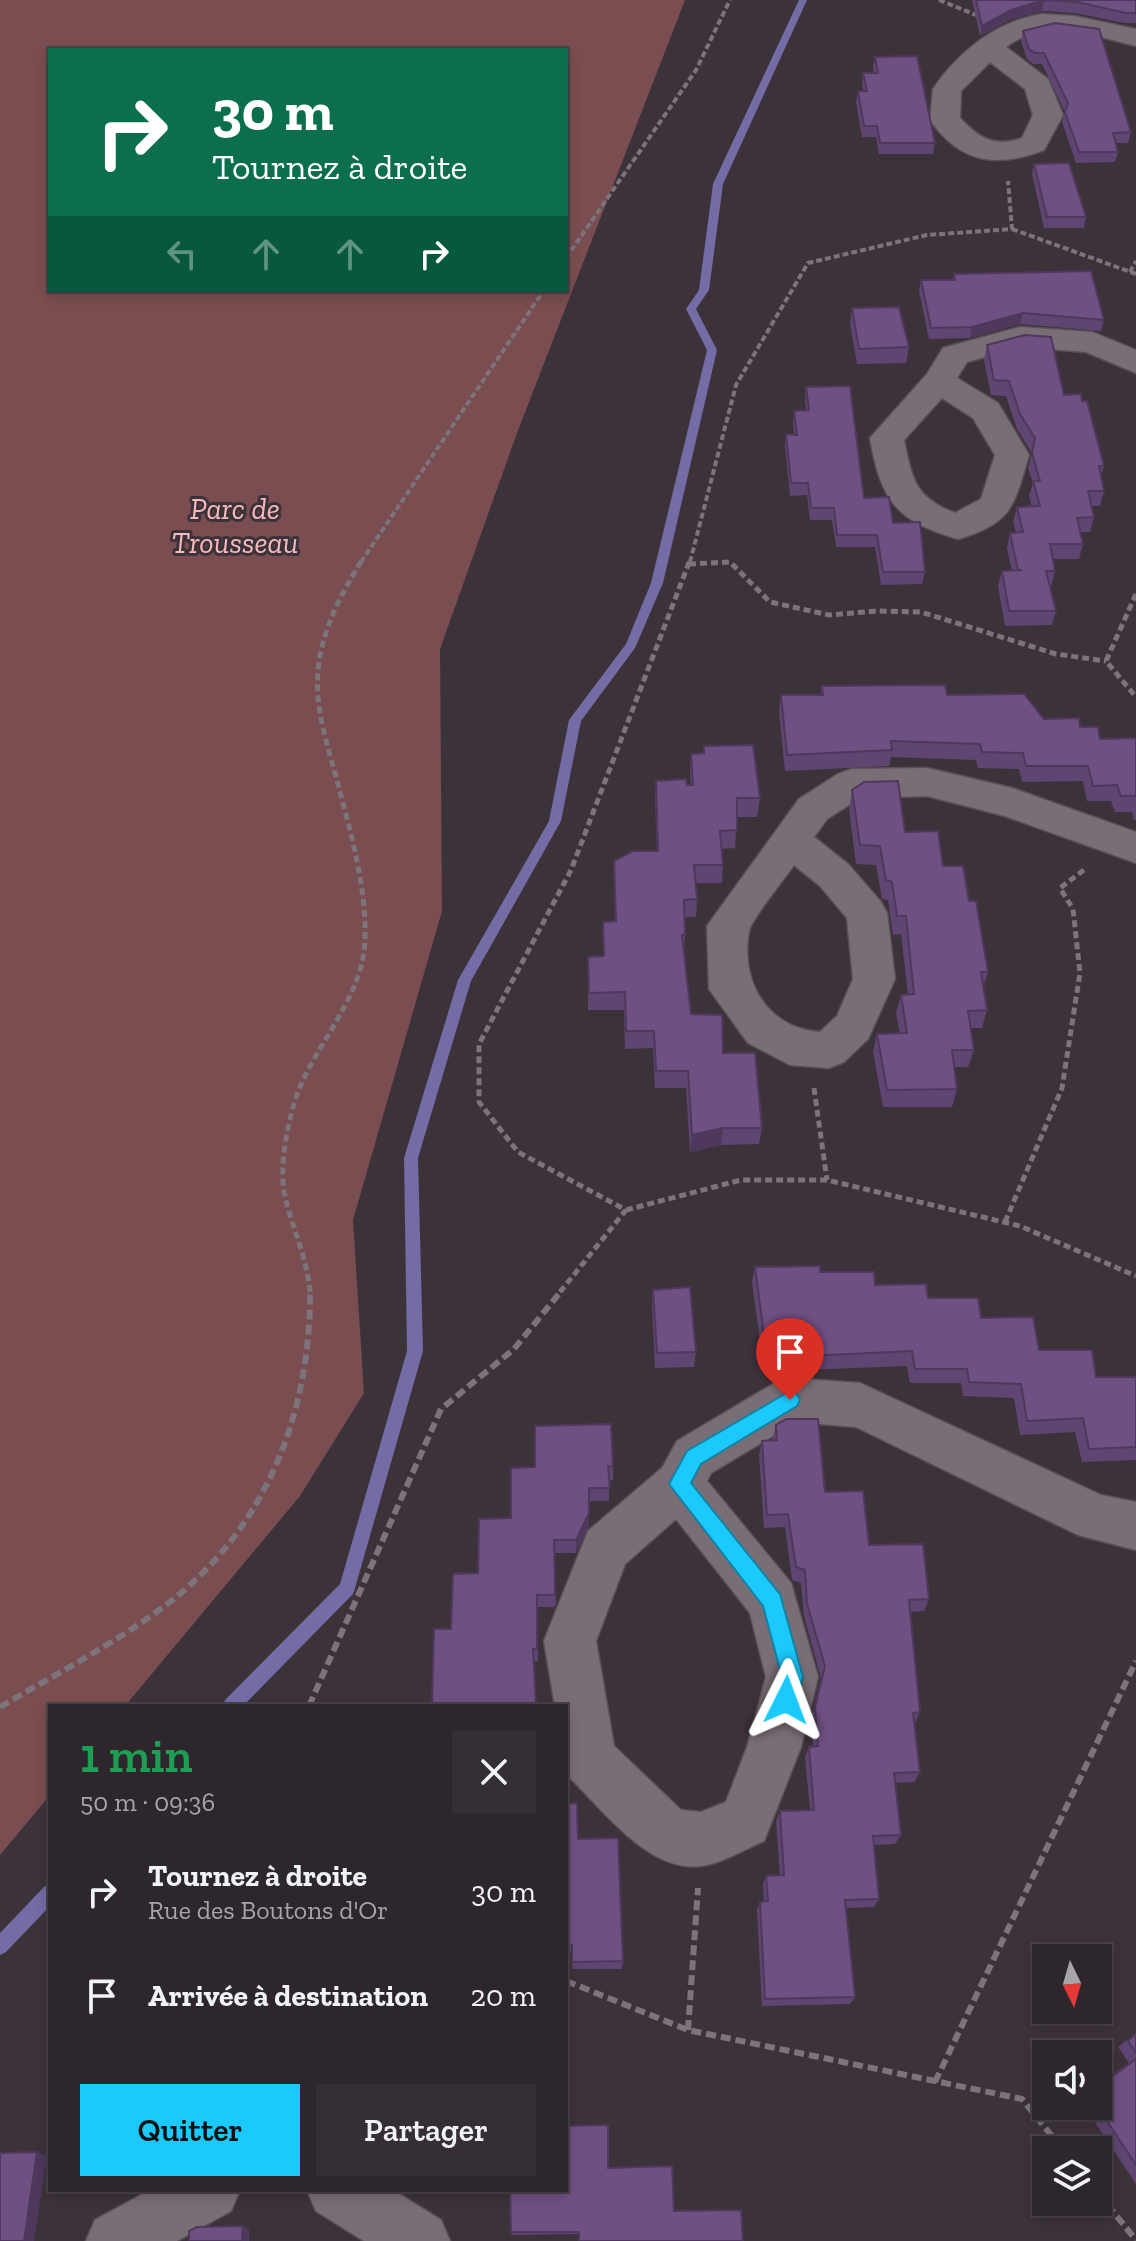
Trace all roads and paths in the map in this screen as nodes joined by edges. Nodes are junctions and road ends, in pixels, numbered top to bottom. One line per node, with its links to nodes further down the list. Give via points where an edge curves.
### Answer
1 (730, 0): 6 (path, via 692,82)
2 (1136, 38): 3 (street, via 1088,25 1050,23 1012,30)
3 (990, 49): 4 (street, via 1038,85 1048,115 1034,144); 4 (street, via 947,89 945,120 968,145)
4 (1006, 156): 5 (path)
5 (1012, 229): 8 (path); 12 (path, via 927,235 808,263 736,385)
6 (568, 255)
7 (1136, 261): 8 (path)
8 (1133, 273)
9 (543, 292): 28 (path, via 367,550 319,657 319,707 355,853 366,928 352,995 308,1069 295,1100 282,1161 283,1189 310,1287 308,1363 285,1452 234,1541 190,1586 139,1624)
10 (1136, 363): 11 (street, via 1092,342 1020,337 955,355)
11 (939, 381)
12 (689, 564): 14 (path, via 730,562 770,602 829,615 921,612 1056,654); 20 (path, via 571,870 479,1044 479,1102 518,1152)
13 (1136, 594): 14 (path)
14 (1106, 661): 15 (path)
15 (1136, 697)
16 (791, 841): 17 (street, via 813,809 852,784 927,782 1012,803); 18 (street, via 728,926 730,989 763,1031 790,1047); 18 (street, via 834,875 867,913 874,979 853,1027 829,1050)
17 (1128, 846): 21 (path, via 1060,888 1073,909 1080,973 1062,1088)
18 (808, 1048): 19 (path)
19 (827, 1180): 20 (path, via 741,1180); 21 (path)
20 (626, 1210): 27 (path, via 514,1349 441,1409)
21 (1005, 1222): 22 (path)
22 (1136, 1276)
23 (679, 1484): 24 (street, via 694,1457 790,1400 860,1405); 29 (street, via 773,1601 792,1677 774,1747 745,1822); 29 (street, via 606,1548 570,1641 590,1760 669,1836)
24 (1116, 1522): 25 (street)
25 (1136, 1557)
26 (1136, 1661): 32 (path)
27 (310, 1704)
28 (0, 1707)
29 (701, 1839): 31 (path)
30 (568, 1982): 31 (path)
31 (688, 2030): 32 (path)
32 (935, 2082): 33 (path, via 1022,2099)
33 (1052, 2136)
34 (206, 2192): 38 (street)
35 (340, 2192): 39 (street)
36 (1112, 2210): 37 (path)
37 (1136, 2240)
38 (116, 2241)
39 (420, 2241)

